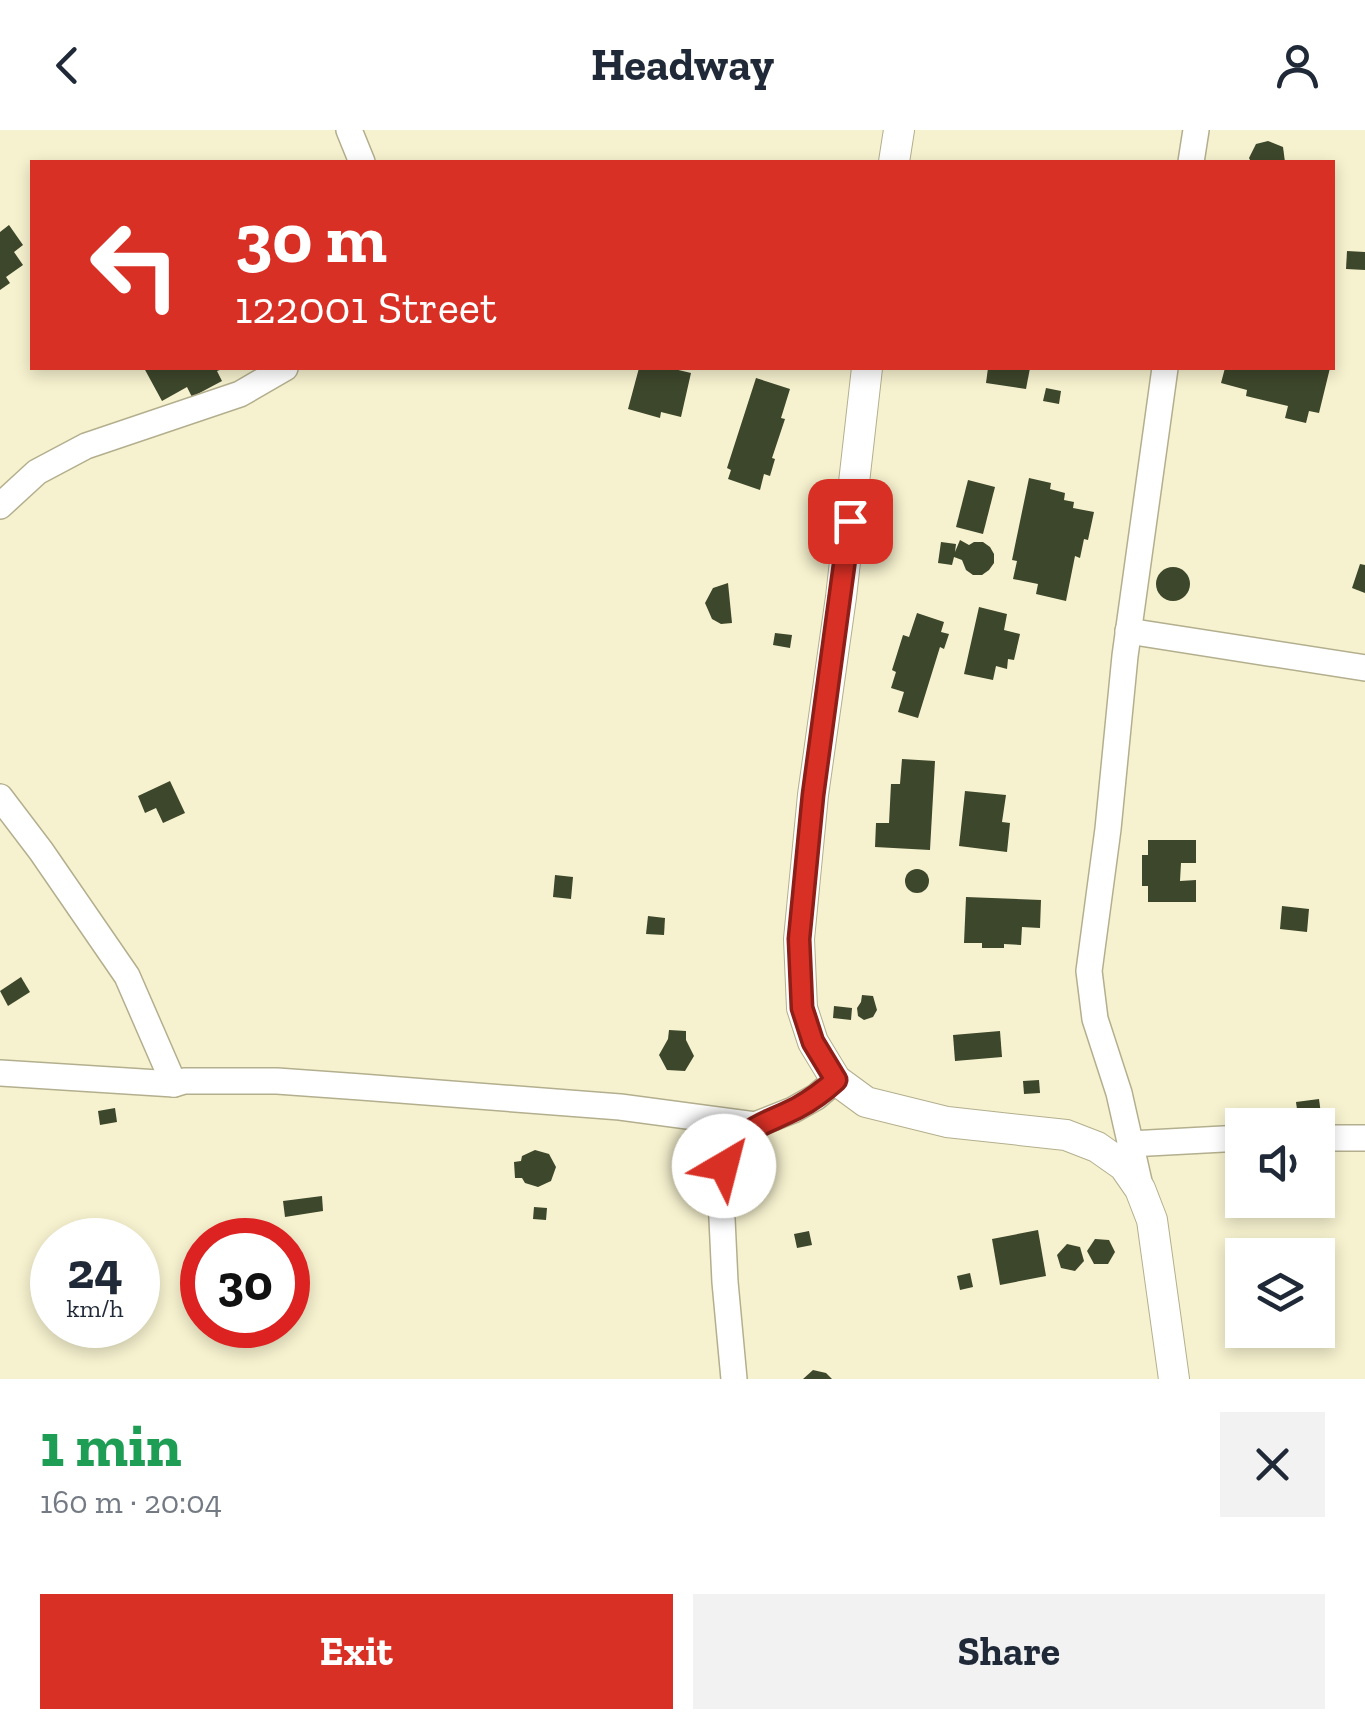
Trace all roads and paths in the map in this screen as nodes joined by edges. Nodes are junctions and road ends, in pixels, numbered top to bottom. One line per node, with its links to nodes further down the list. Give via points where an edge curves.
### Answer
1 (349, 130): 4 (street)
2 (898, 130): 5 (street)
3 (1196, 130): 6 (street)
4 (361, 160)
5 (894, 160)
6 (1192, 160)
7 (281, 370): 10 (street, via 240,394 86,446 37,472)
8 (867, 370): 15 (street, via 799,939 802,1008)
9 (1165, 370): 11 (street)
10 (0, 506)
11 (1128, 630): 12 (street); 21 (street, via 1089,972 1095,1020)
12 (1365, 668)
13 (0, 796): 16 (street, via 127,976)
14 (0, 1073): 16 (street)
15 (836, 1080): 17 (street, via 793,1110); 22 (street, via 889,1110 1066,1136 1124,1166)
16 (174, 1084): 17 (street, via 328,1084 620,1107)
17 (755, 1125): 23 (street, via 724,1166 721,1198)
18 (1335, 1138): 19 (street)
19 (1365, 1138)
20 (1225, 1139): 21 (street)
21 (1130, 1144): 22 (street)
22 (1140, 1190): 24 (street, via 1159,1256)
23 (734, 1379)
24 (1174, 1379)

